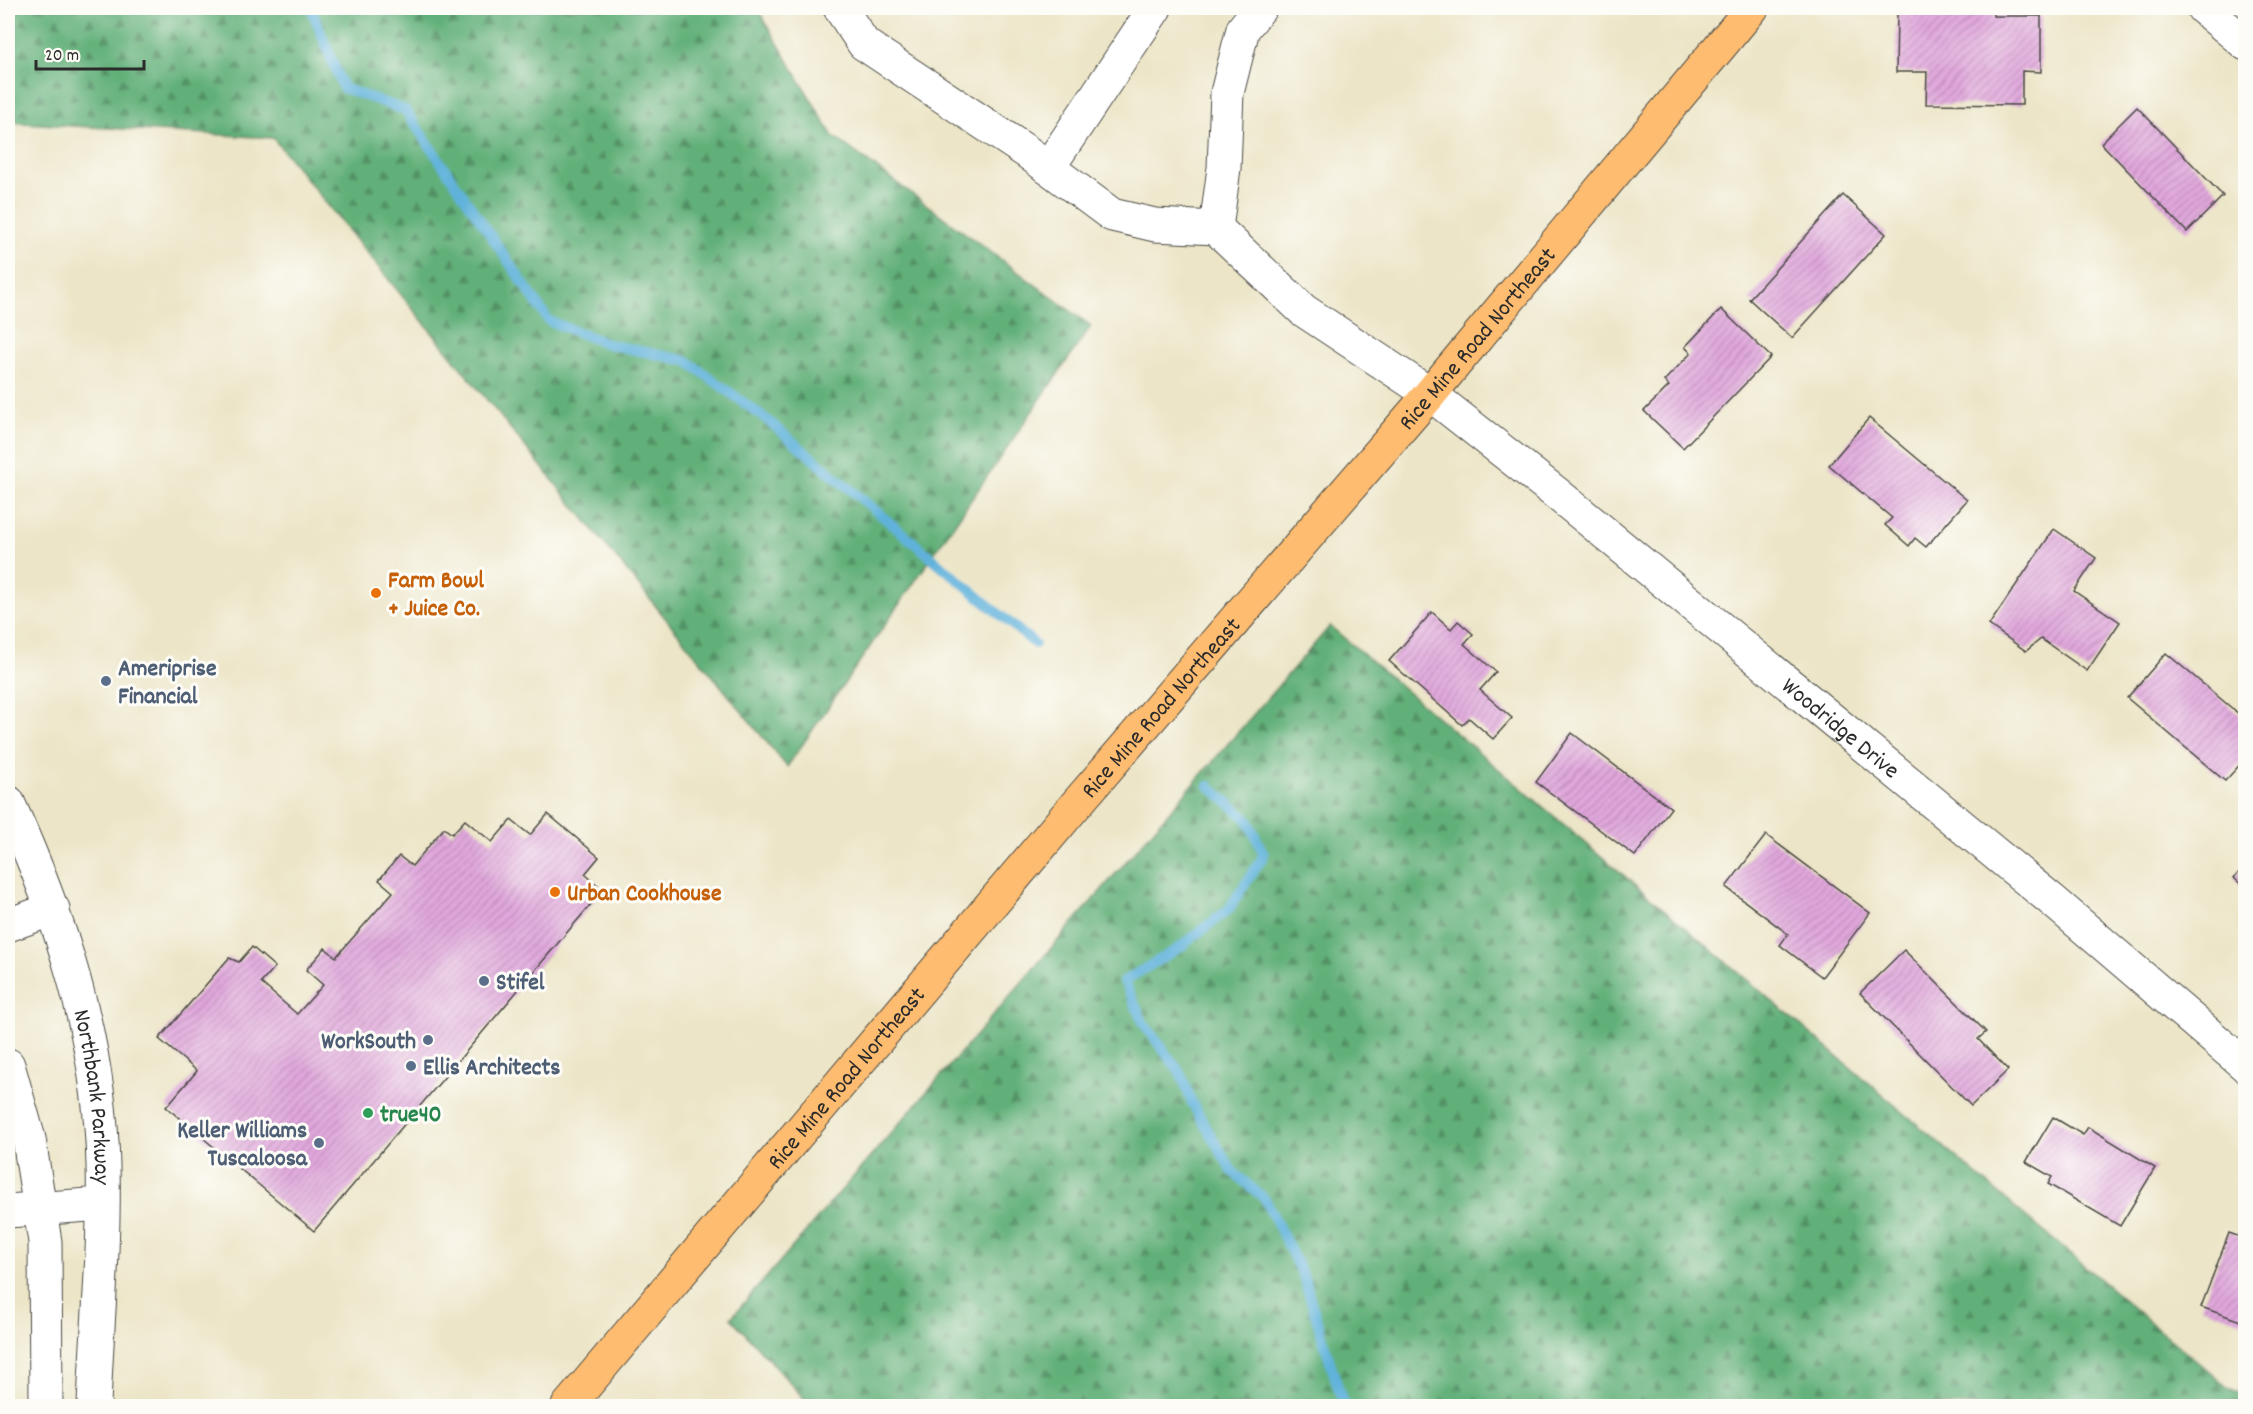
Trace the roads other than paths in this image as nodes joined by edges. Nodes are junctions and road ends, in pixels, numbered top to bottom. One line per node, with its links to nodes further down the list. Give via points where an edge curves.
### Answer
1 (840, 8): 7 (street, via 864,44)
2 (1155, 8): 7 (street)
3 (1260, 8): 8 (street, via 1243,29 1227,93 1224,168)
4 (1752, 8): 9 (main road, Rice Mine Road Northeast)
5 (2203, 8): 6 (street)
6 (2246, 44)
7 (1048, 168): 8 (street, via 1112,215 1155,225)
8 (1216, 228): 9 (street, Woodridge Drive, via 1303,310)
9 (1430, 394): 14 (street, Woodridge Drive, via 2053,901); 20 (main road, Rice Mine Road Northeast, via 1073,808)
10 (8, 802): 11 (street, Northbank Parkway)
11 (53, 909): 12 (street); 15 (street, Northbank Parkway, via 88,1033 103,1164)
12 (8, 925)
13 (8, 1065): 16 (street, via 29,1139)
14 (2246, 1066)
15 (102, 1204): 16 (street); 19 (street, Northbank Parkway)
16 (40, 1209): 17 (street); 18 (street, via 45,1242)
17 (8, 1211)
18 (46, 1407)
19 (94, 1407)
20 (568, 1407)

